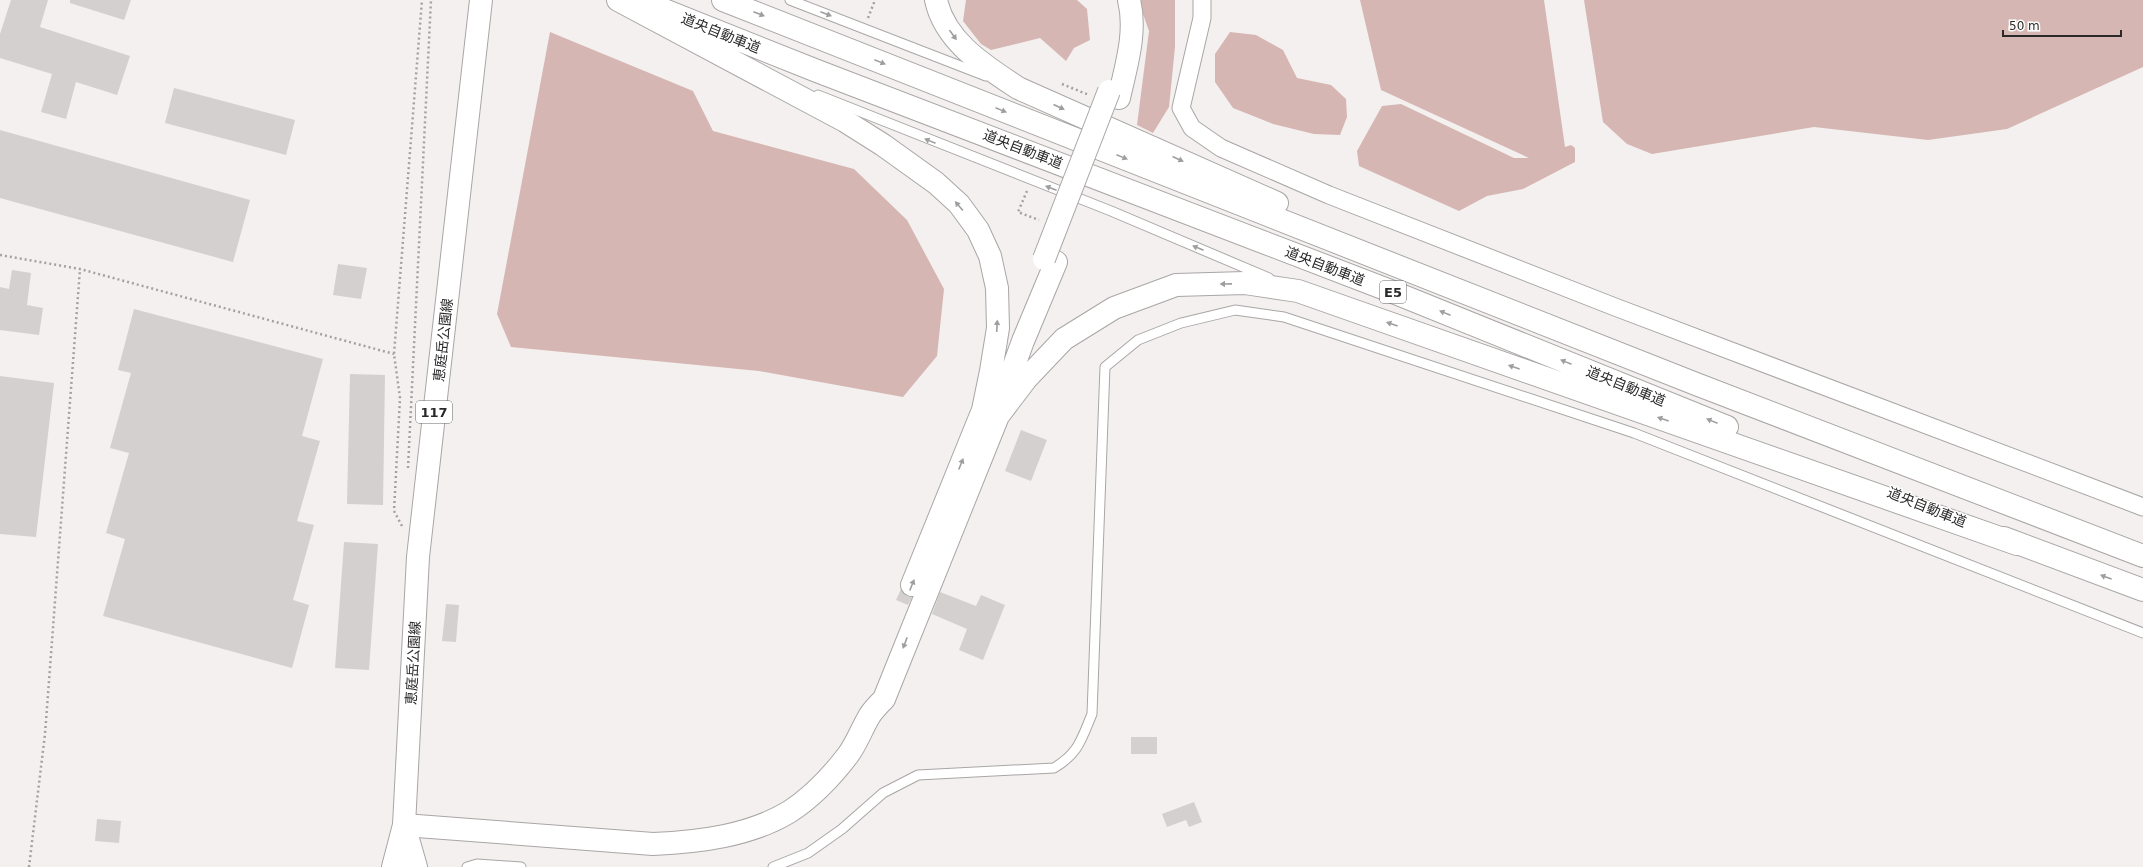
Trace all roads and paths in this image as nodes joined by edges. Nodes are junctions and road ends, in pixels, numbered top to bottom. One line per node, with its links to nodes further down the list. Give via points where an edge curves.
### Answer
1 (422, 0): 22 (path)
2 (481, 0): 31 (main road, 恵庭岳公園線 / 117, via 418,557)
3 (618, 0): 13 (main road)
4 (639, 0): 27 (main road, 道央自動車道 / E5, one-way to 4, via 1381,287 817,71)
5 (723, 0): 23 (main road, 道央自動車道 / E5, one-way to 23)
6 (790, 0): 15 (lane, one-way to 15)
7 (875, 0): 12 (path)
8 (936, 0): 15 (main road, one-way to 15, via 952,35 994,72)
9 (1114, 0): 16 (main road, via 1118,20 1116,55)
10 (1129, 0): 16 (main road, via 1130,48)
11 (1202, 0): 25 (street, via 1202,18 1182,108 1192,128 1221,148 1329,196)
12 (867, 21)
13 (730, 60): 21 (lane, one-way to 13, via 1111,211); 24 (main road, one-way to 13, via 991,371 998,328 997,288 990,256 978,230 959,204 911,163 845,121)
14 (1062, 84): 16 (path)
15 (1018, 88): 23 (main road, one-way to 23)
16 (1108, 96): 24 (main road, bridge, via 1050,261)
17 (1028, 189): 18 (path, via 1018,212)
18 (1046, 222)
19 (0, 255): 20 (path)
20 (80, 269): 22 (path); 32 (path, via 44,734)
21 (1298, 290): 24 (main road, one-way to 24, via 1245,283 1176,285 1114,308 1064,339); 27 (main road, one-way to 21)
22 (394, 354): 26 (path, via 400,398 394,511)
23 (1696, 384): 28 (main road, 道央自動車道 / E5)
24 (990, 413): 31 (main road, via 884,698 871,714 848,754 818,788 789,812 752,828 718,838 685,843 654,844)
25 (2143, 507)
26 (404, 531)
27 (2017, 544): 29 (main road, 道央自動車道 / E5, one-way to 27)
28 (2143, 556)
29 (2143, 590)
30 (2143, 633): 37 (lane, via 1634,434 1284,317 1235,310 1182,323 1138,340 1105,367 1092,714 1070,759 1054,768 918,775 883,793 842,829 808,853)
31 (404, 825): 33 (main road, 恵庭岳公園線 / 117); 34 (main road, 恵庭岳公園線 / 117)
32 (29, 867)
33 (393, 867)
34 (416, 867)
35 (467, 867): 36 (lane, via 477,864)
36 (521, 867)
37 (774, 867)

